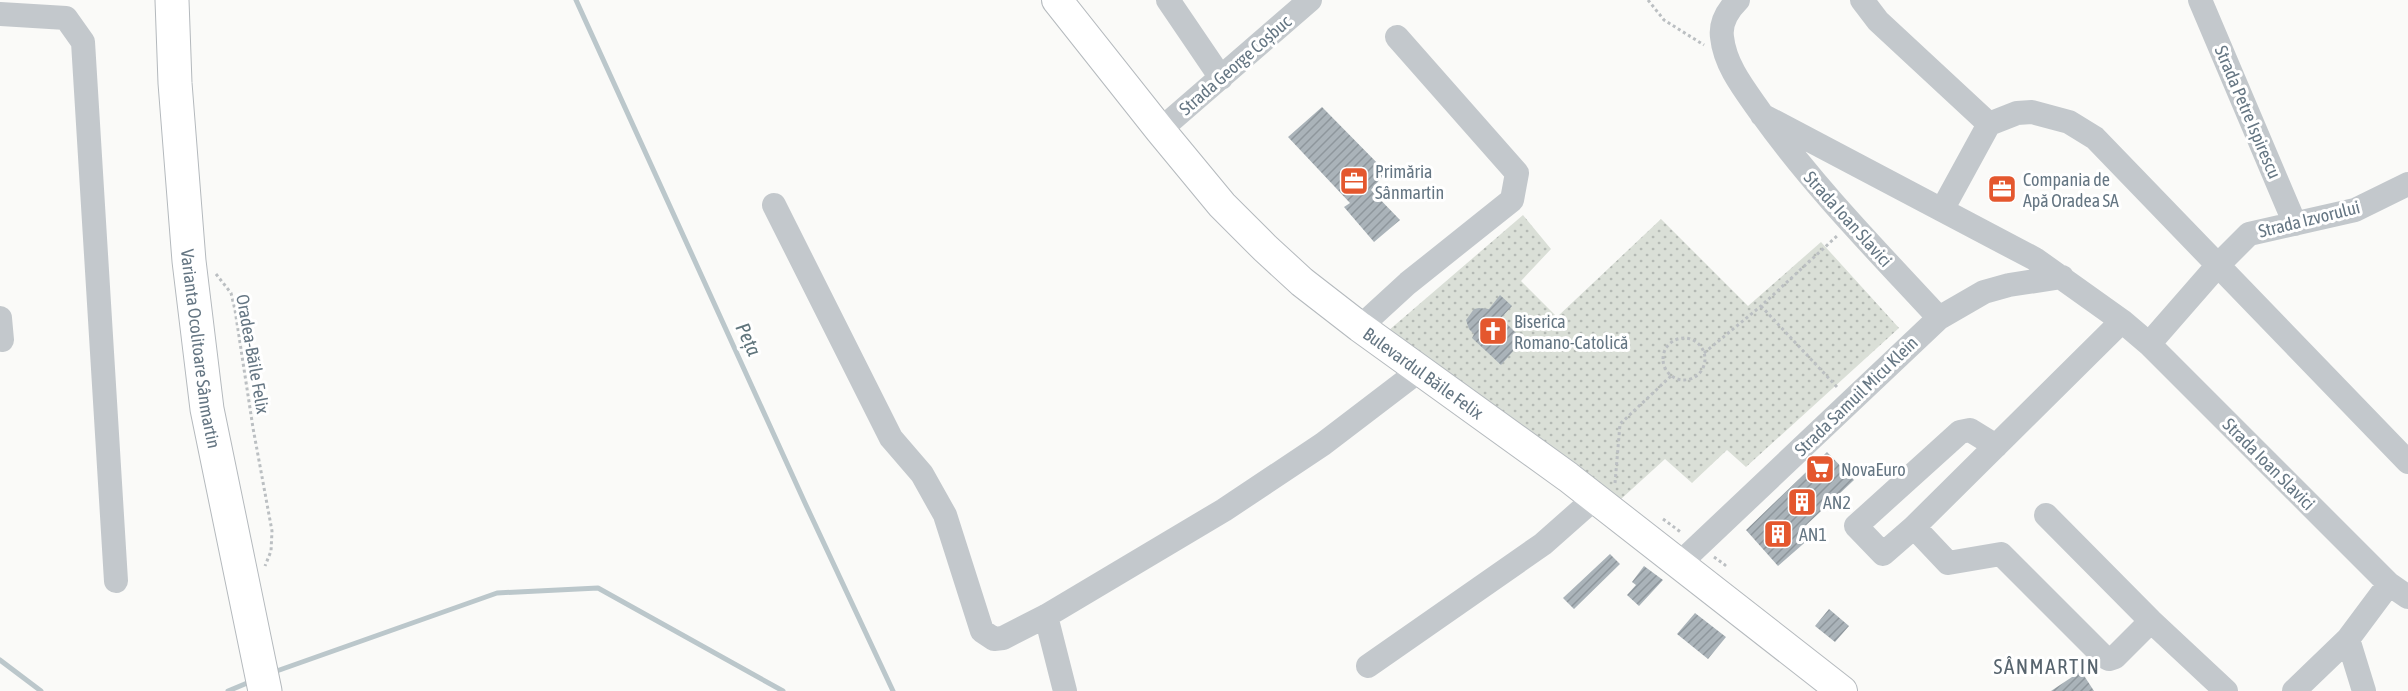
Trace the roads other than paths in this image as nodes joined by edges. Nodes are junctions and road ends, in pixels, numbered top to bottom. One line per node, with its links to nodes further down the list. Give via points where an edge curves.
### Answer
1 (172, 0): 37 (highway, Varianta Ocolitoare Sânmartin, via 189,261 206,398)
2 (1057, 0): 13 (main road, Bulevardul Băile Felix)
3 (1168, 0): 10 (street)
4 (1310, 0): 10 (street, Strada George Coșbuc)
5 (1738, 0): 11 (street, Strada Ioan Slavici, via 1723,22 1721,35 1726,57)
6 (1862, 0): 12 (street, via 1878,21)
7 (2200, 0): 17 (street, Strada Petre Ispirescu)
8 (0, 14): 31 (street, via 66,18 83,42)
9 (1397, 37): 22 (street, via 1517,173 1515,189 1512,200)
10 (1221, 78): 13 (street, Strada George Coșbuc)
11 (1762, 115): 16 (street, Strada Ioan Slavici); 20 (street, Strada Ioan Slavici, via 1792,156)
12 (1989, 124): 16 (street); 18 (street, via 2017,113 2032,112 2069,122 2096,138)
13 (1160, 130): 22 (main road, Bulevardul Băile Felix, via 1222,205 1264,248)
14 (2408, 184): 17 (street, Strada Izvorului, via 2355,210)
15 (774, 206): 33 (street, via 891,438 922,474 945,515 982,631 994,639 1004,638)
16 (1942, 210): 19 (street, Strada Ioan Slavici)
17 (2295, 224): 18 (street, Strada Izvorului, via 2249,234)
18 (2218, 265): 23 (street); 26 (street)
19 (2062, 277): 20 (street, Strada Samuil Micu Klein, via 1984,292); 21 (street, Strada Ioan Slavici)
20 (1939, 318): 30 (street, Strada Samuil Micu Klein)
21 (2122, 321): 23 (street, Strada Ioan Slavici); 25 (street)
22 (1360, 327): 24 (main road, Bulevardul Băile Felix)
23 (2149, 344): 32 (street, Strada Ioan Slavici)
24 (1420, 370): 27 (main road, Bulevardul Băile Felix); 33 (street, via 1323,444 1224,510)
25 (1996, 446): 29 (street); 29 (street, via 1970,430 1960,432 1856,526 1883,554)
26 (2408, 462)
27 (1595, 498): 30 (main road, Bulevardul Băile Felix); 36 (street, via 1543,544)
28 (2046, 514): 34 (street)
29 (1914, 527): 34 (street, via 1948,562 2001,554 2109,659)
30 (1689, 555): 39 (main road, Bulevardul Băile Felix, via 1707,585)
31 (116, 581)
32 (2399, 591): 35 (street, Strada Ioan Slavici)
33 (1046, 616): 38 (street)
34 (2151, 621): 40 (street)
35 (2348, 639): 41 (street, Strada Ioan Slavici); 42 (street)
36 (1368, 666)
37 (265, 691)
38 (1065, 691)
39 (1842, 691)
40 (2226, 691)
41 (2294, 691)
42 (2364, 691)

